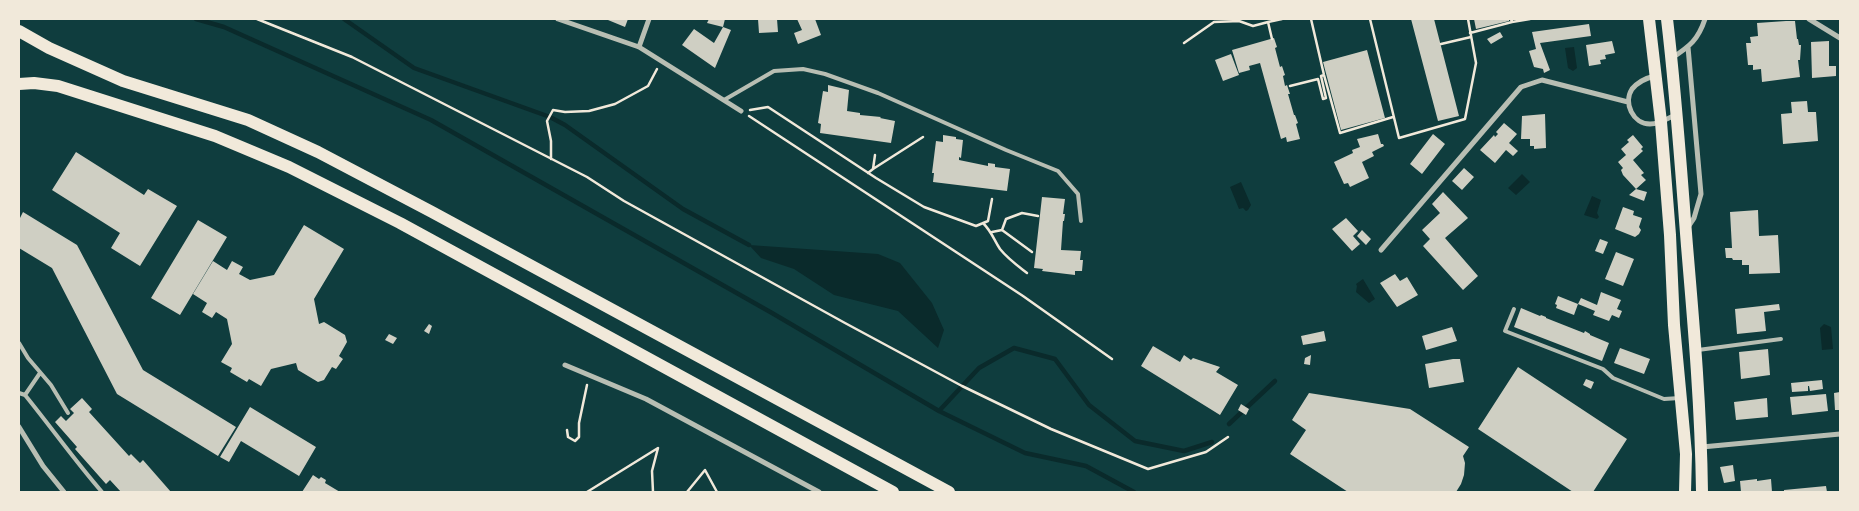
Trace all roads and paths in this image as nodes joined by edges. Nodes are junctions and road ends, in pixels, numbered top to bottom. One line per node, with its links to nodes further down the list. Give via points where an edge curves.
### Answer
1 (257, 19): 38 (path, via 352,58)
2 (558, 19): 23 (street)
3 (649, 19): 23 (street)
4 (1282, 19): 14 (path)
5 (1311, 19): 26 (path)
6 (1370, 19): 34 (path)
7 (1468, 19): 16 (path)
8 (1530, 19): 13 (path)
9 (1650, 19): 27 (main road)
10 (1667, 19): 24 (main road)
11 (1704, 19): 22 (street, via 1696,39)
12 (1809, 19): 18 (street)
13 (1512, 20): 16 (path)
14 (1268, 22): 19 (path); 20 (path, via 1253,26 1239,21 1214,22)
15 (19, 31): 76 (main road, via 49,48 123,80 248,120 318,152)
16 (1470, 32): 17 (path)
17 (1471, 38): 21 (path); 34 (path, via 1476,63 1465,119 1399,138)
18 (1840, 38)
19 (1272, 39)
20 (1184, 43)
21 (1441, 44)
22 (1688, 47): 24 (street); 45 (street, via 1701,194 1694,218)
23 (640, 48): 25 (street)
24 (1672, 59): 33 (main road)
25 (662, 61): 30 (street); 38 (path, via 648,86 615,104 589,111 553,110 547,121)
26 (1324, 76): 29 (path, via 1321,76 1326,98 1323,98 1318,79); 34 (path, via 1340,133)
27 (1656, 76): 31 (street, via 1637,84); 35 (main road)
28 (19, 84): 75 (main road, via 58,86 215,136 289,166 400,223)
29 (1290, 86)
30 (724, 100): 32 (street); 43 (lane, via 774,71 804,69 825,74 878,93 1058,170 1078,194)
31 (1628, 102): 35 (street, via 1633,115 1642,122); 48 (street, via 1542,80 1521,87)
32 (742, 111): 40 (path, via 768,107); 55 (path, via 1023,296)
33 (1678, 114): 35 (street); 45 (main road)
34 (1394, 117)
35 (1661, 122): 61 (main road)
36 (923, 137): 39 (path)
37 (875, 154): 39 (path)
38 (551, 159): 66 (path, via 587,176 624,201 962,386 1051,429 1148,469 1206,452)
39 (873, 169): 40 (path)
40 (868, 173): 44 (path, via 924,207 976,226)
41 (992, 199): 44 (path, via 988,221)
42 (1038, 216): 46 (path, via 1022,213 1006,219)
43 (1081, 221)
44 (983, 223): 47 (path)
45 (1686, 229): 54 (main road)
46 (1002, 230): 47 (path); 49 (path)
47 (992, 232): 50 (path, via 1000,249)
48 (1380, 250)
49 (1032, 252)
50 (1027, 273)
51 (1514, 309): 61 (lane, via 1505,331 1603,370 1613,378 1664,399)
52 (1781, 339): 54 (lane)
53 (19, 342): 57 (lane)
54 (1696, 350): 67 (main road)
55 (1112, 359)
56 (565, 365): 58 (street)
57 (40, 373): 60 (lane); 62 (lane)
58 (589, 374): 64 (path, via 579,436 575,441 568,437); 74 (street, via 646,399)
59 (19, 393): 60 (lane)
60 (25, 395): 69 (lane)
61 (1682, 398): 77 (main road)
62 (68, 413)
63 (19, 427): 68 (street, via 42,466)
64 (567, 430)
65 (1840, 434): 67 (street)
66 (1228, 437)
67 (1701, 447): 78 (main road)
68 (64, 492)
69 (102, 492)
70 (587, 492): 71 (path, via 658,448 652,471)
71 (653, 492)
72 (687, 492): 73 (path, via 705,470)
73 (717, 492)
74 (819, 492)
75 (893, 492)
76 (949, 492)
77 (1685, 492)
78 (1702, 492)

